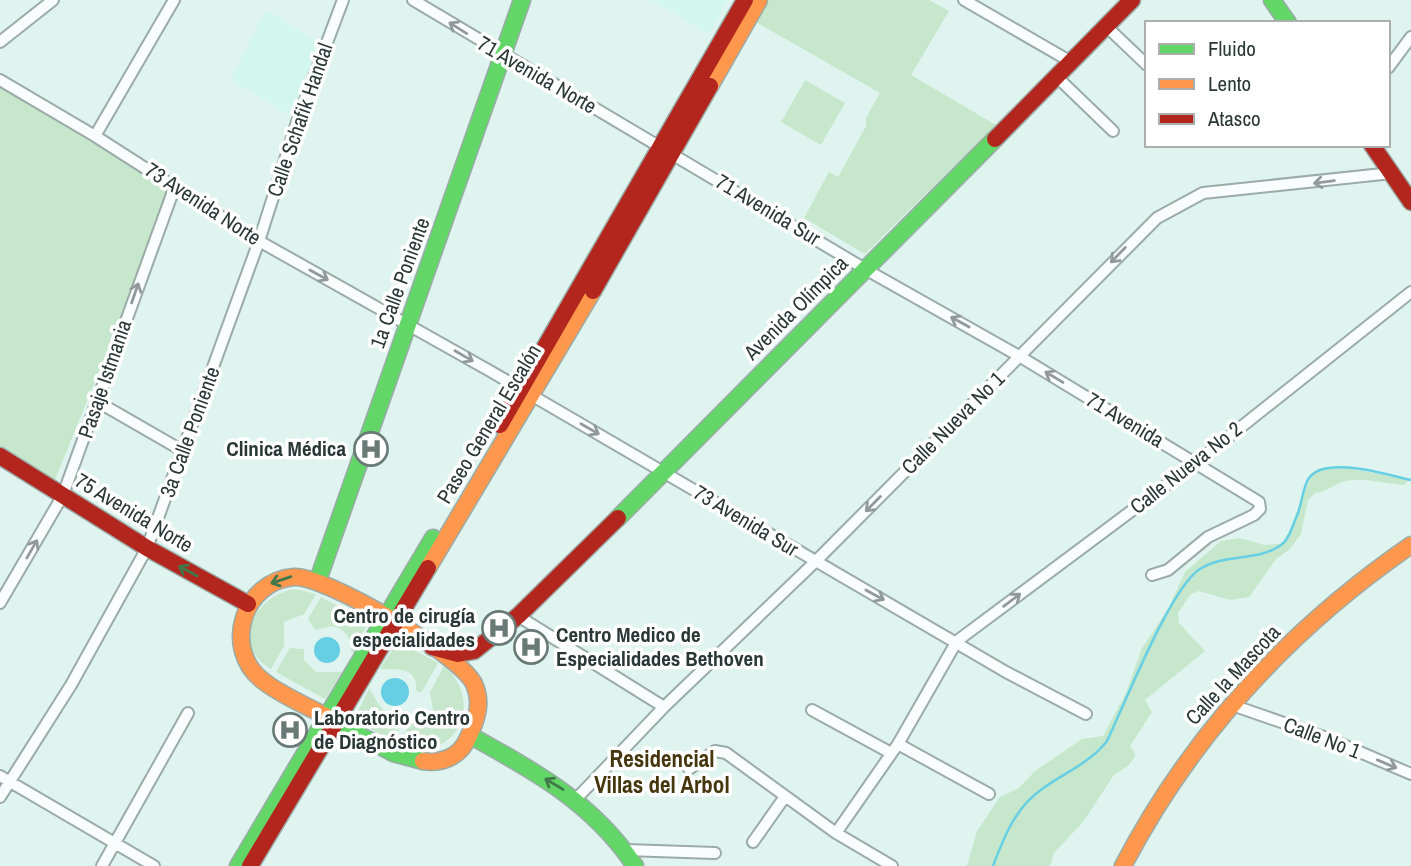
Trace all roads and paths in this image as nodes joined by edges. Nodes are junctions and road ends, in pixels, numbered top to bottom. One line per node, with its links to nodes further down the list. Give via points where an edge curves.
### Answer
1 (53, 0): 16 (street)
2 (174, 0): 24 (street)
3 (343, 0): 32 (street, Calle Schafik Handal)
4 (413, 0): 17 (street, 71 Avenida Norte, one-way to 4)
5 (522, 0): 17 (main road, 1a Calle Poniente)
6 (745, 0): 27 (main road, Paseo General Escalón)
7 (759, 0): 27 (main road, Paseo General Escalón)
8 (964, 0): 18 (street)
9 (1132, 0): 14 (main road, Avenida Olímpica)
10 (1272, 0): 12 (main road)
11 (1289, 0): 13 (main road)
12 (1287, 21)
13 (1303, 21)
14 (1107, 27): 18 (main road, Avenida Olímpica); 19 (street)
15 (1411, 37): 20 (street)
16 (0, 42)
17 (504, 56): 27 (street, 71 Avenida Norte); 35 (main road, 1a Calle Poniente)
18 (1073, 63): 21 (main road, Avenida Olímpica)
19 (1145, 63)
20 (1390, 65)
21 (1058, 78): 23 (street); 33 (main road, Avenida Olímpica)
22 (0, 80): 24 (street, 73 Avenida Norte)
23 (1113, 131)
24 (96, 136): 30 (street, 73 Avenida Norte)
25 (1373, 147): 28 (main road)
26 (1389, 147): 29 (main road)
27 (668, 150): 33 (street, 71 Avenida Sur); 37 (main road, Paseo General Escalón)
28 (1392, 173): 31 (main road); 36 (street, Calle Nueva No 1, one-way to 36, via 1203,193 1177,205 1140,233)
29 (1411, 179)
30 (175, 186): 32 (street, 73 Avenida Norte); 38 (street, Pasaje Istmania, one-way to 30)
31 (1411, 202)
32 (259, 241): 35 (street, 73 Avenida Norte, one-way to 35); 39 (street, 3a Calle Poniente)
33 (864, 269): 36 (street, 71 Avenida Sur, one-way to 33); 42 (main road, Avenida Olímpica)
34 (1411, 292): 41 (street, Calle Nueva No 2)
35 (408, 324): 37 (street, 73 Avenida Sur, one-way to 37); 48 (main road, 1a Calle Poniente)
36 (1019, 356): 41 (street, 71 Avenida, one-way to 36); 46 (street, Calle Nueva No 1, one-way to 46)
37 (526, 392): 42 (street, 73 Avenida Sur, one-way to 42); 52 (main road, Paseo General Escalón)
38 (98, 402): 39 (street); 43 (street, Pasaje Istmania)
39 (183, 450): 45 (street, 3a Calle Poniente)
40 (0, 456): 43 (main road, 75 Avenida Norte)
41 (1197, 462): 47 (street, 71 Avenida, via 1254,498 1260,509); 53 (street, Calle Nueva No 2, one-way to 41)
42 (665, 473): 46 (street, 73 Avenida Sur); 51 (main road, Avenida Olímpica)
43 (63, 495): 45 (main road, 75 Avenida Norte); 49 (street, Pasaje Istmania, one-way to 43)
44 (1411, 545): 57 (main road, Calle la Mascota, via 1332,602)
45 (147, 548): 50 (main road, 75 Avenida Norte, one-way to 45); 67 (street, 3a Calle Poniente, via 71,685)
46 (815, 562): 53 (street, 73 Avenida Sur, one-way to 53); 58 (street, Calle Nueva No 1)
47 (1153, 575)
48 (318, 580): 50 (main road, one-way to 50, via 301,575 281,577 258,590); 52 (main road)
49 (0, 603)
50 (248, 604): 62 (main road, via 241,648 252,671)
51 (517, 616): 54 (main road, Avenida Olímpica); 58 (street)
52 (391, 622): 55 (main road); 62 (main road, Paseo General Escalón)
53 (957, 641): 61 (street, 73 Avenida Sur); 64 (street)
54 (487, 643): 55 (main road, Avenida Olímpica, via 463,654); 56 (main road)
55 (432, 646): 56 (main road, via 457,661)
56 (475, 683): 63 (main road, via 479,701)
57 (1231, 705): 66 (street, Calle No 1, one-way to 66); 83 (main road, Calle la Mascota, via 1164,792)
58 (664, 707): 70 (street, Calle Nueva No 1)
59 (812, 709): 64 (street)
60 (188, 713): 74 (street)
61 (1086, 714)
62 (332, 720): 63 (main road, via 421,764 441,762); 79 (main road, Paseo General Escalón); 80 (main road, Paseo General Escalón)
63 (471, 736): 70 (main road, one-way to 63)
64 (894, 748): 68 (street); 72 (street)
65 (689, 769): 71 (street, via 715,751 726,753)
66 (1411, 774)
67 (5, 779): 69 (street, 3a Calle Poniente); 74 (street)
68 (989, 794)
69 (0, 797)
70 (577, 798): 75 (main road)
71 (785, 798): 72 (street); 73 (street)
72 (836, 833): 82 (street)
73 (754, 842)
74 (115, 844): 77 (street); 78 (street)
75 (626, 850): 76 (street); 81 (main road)
76 (715, 853)
77 (102, 866)
78 (154, 866)
79 (237, 866)
80 (250, 866)
81 (635, 866)
82 (892, 866)
83 (1123, 866)

